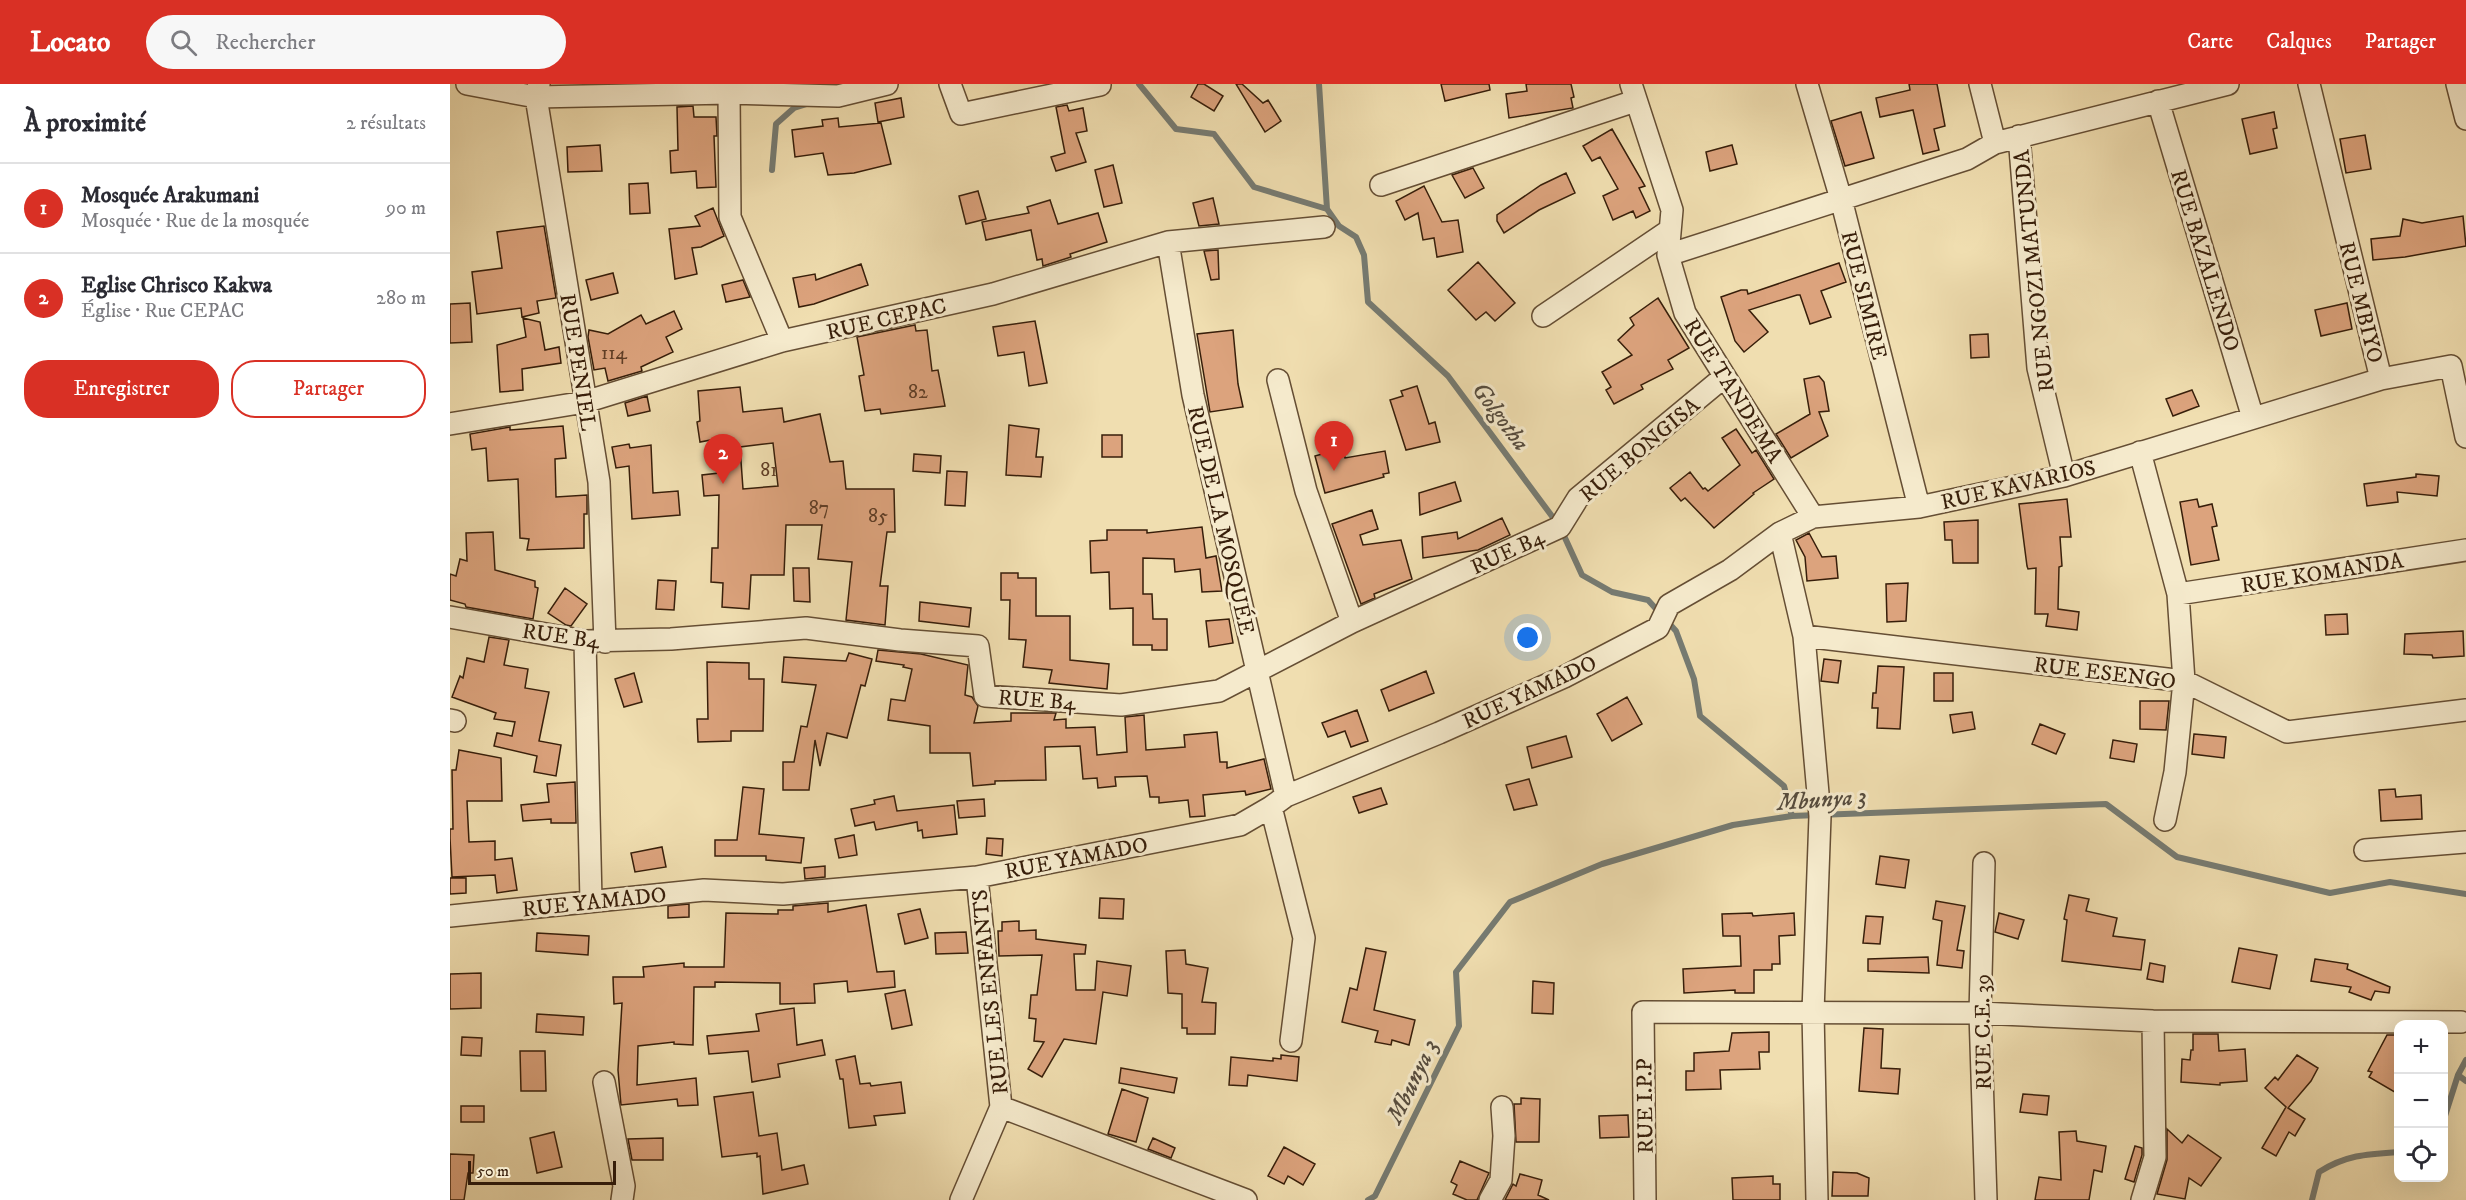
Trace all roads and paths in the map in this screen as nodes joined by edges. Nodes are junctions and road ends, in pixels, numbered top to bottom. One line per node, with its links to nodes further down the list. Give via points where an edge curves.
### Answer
1 (467, 84): 10 (street)
2 (887, 84): 11 (street, via 838,96)
3 (950, 84): 9 (street, via 961,114)
4 (1807, 84): 18 (street, RUE SIMIRE)
5 (1980, 84): 16 (street, RUE NGOZI MATUNDA)
6 (2228, 84): 13 (street)
7 (2309, 84): 27 (street, RUE MBIYO)
8 (2457, 84): 14 (street)
9 (1100, 85)
10 (538, 91): 11 (street); 29 (street, RUE PENIEL)
11 (729, 93): 24 (street, via 730,217)
12 (1633, 93): 17 (street); 20 (street, RUE TANDEMA, via 1672,210)
13 (2158, 101): 15 (street); 30 (street, RUE BAZALENDO)
14 (2466, 119)
15 (2019, 136): 16 (street); 34 (street, RUE NGOZI MATUNDA, via 2038,368)
16 (1995, 142): 18 (street, via 1967,159)
17 (1381, 185)
18 (1841, 199): 22 (street); 35 (street, RUE SIMIRE)
19 (1324, 227): 21 (street, RUE CEPAC)
20 (1670, 230): 22 (street, RUE TANDEMA); 23 (street)
21 (1168, 242): 24 (street, RUE CEPAC, via 993,294); 46 (street, RUE DE LA MOSQUÉE, via 1193,395)
22 (1668, 255): 26 (street, RUE TANDEMA, via 1685,313)
23 (1543, 316)
24 (782, 341): 29 (street, RUE CEPAC)
25 (2459, 364): 27 (street, RUE MBIYO); 32 (street, RUE MBIYO)
26 (1724, 377): 36 (street, RUE TANDEMA); 37 (street, RUE BONGISA, via 1578,498)
27 (2381, 379): 30 (street, RUE KAVARIOS)
28 (1278, 380): 42 (street, via 1306,491)
29 (585, 402): 31 (street, RUE CEPAC); 45 (street, RUE PENIEL, via 599,482)
30 (2253, 418): 33 (street, RUE KAVARIOS)
31 (450, 424)
32 (2466, 437)
33 (2140, 452): 34 (street, RUE KAVARIOS); 40 (street)
34 (2064, 476): 35 (street, RUE KAVARIOS)
35 (1918, 507): 36 (street, RUE KAVARIOS)
36 (1813, 517): 38 (street, RUE KAVARIOS)
37 (1560, 527): 42 (street, RUE B4)
38 (1779, 532): 43 (street, RUE KAVARIOS, via 1731,570 1669,605); 44 (street)
39 (2466, 549): 40 (street, RUE KOMANDA)
40 (2178, 594): 47 (street)
41 (450, 617): 45 (street, RUE B4)
42 (1353, 622): 46 (street, RUE B4)
43 (1658, 628): 49 (street, RUE YAMADO, via 1564,677)
44 (1804, 636): 47 (street, RUE ESENGO); 57 (street, via 1820,816)
45 (595, 642): 46 (street, RUE B4, via 806,628 978,646 985,696 1121,705 1219,690); 55 (street, RUE PENIEL)
46 (1257, 671): 49 (street, RUE DE LA MOSQUÉE)
47 (2184, 681): 48 (street, RUE ESENGO, via 2287,732); 50 (street, via 2175,772)
48 (2466, 710)
49 (1279, 801): 54 (street, RUE YAMADO, via 1240,825); 61 (street, RUE DE LA MOSQUÉE, via 1305,938)
50 (2165, 820)
51 (2466, 842): 52 (street)
52 (2365, 850)
53 (1984, 863): 58 (street, RUE C.E. 39)
54 (977, 877): 55 (street, RUE YAMADO, via 783,894 704,890); 63 (street, RUE LES ENFANTS)
55 (591, 901): 56 (street, RUE YAMADO)
56 (450, 916)
57 (1813, 1012): 58 (street); 69 (street, RUE I.P.P, via 1643,1012); 70 (street)
58 (1980, 1012): 59 (street); 71 (street, RUE C.E. 39)
59 (2153, 1021): 60 (street); 72 (street, via 2155,1157)
60 (2461, 1023)
61 (1291, 1041)
62 (604, 1082): 65 (street, via 624,1186)
63 (1001, 1107): 66 (street, RUE LES ENFANTS); 67 (street, RUE LES ENFANTS)
64 (1502, 1107): 68 (street, via 1501,1180)
65 (622, 1200)
66 (961, 1200)
67 (1246, 1200)
68 (1490, 1200)
69 (1645, 1200)
70 (1817, 1200)
71 (1986, 1200)
72 (2142, 1200)

